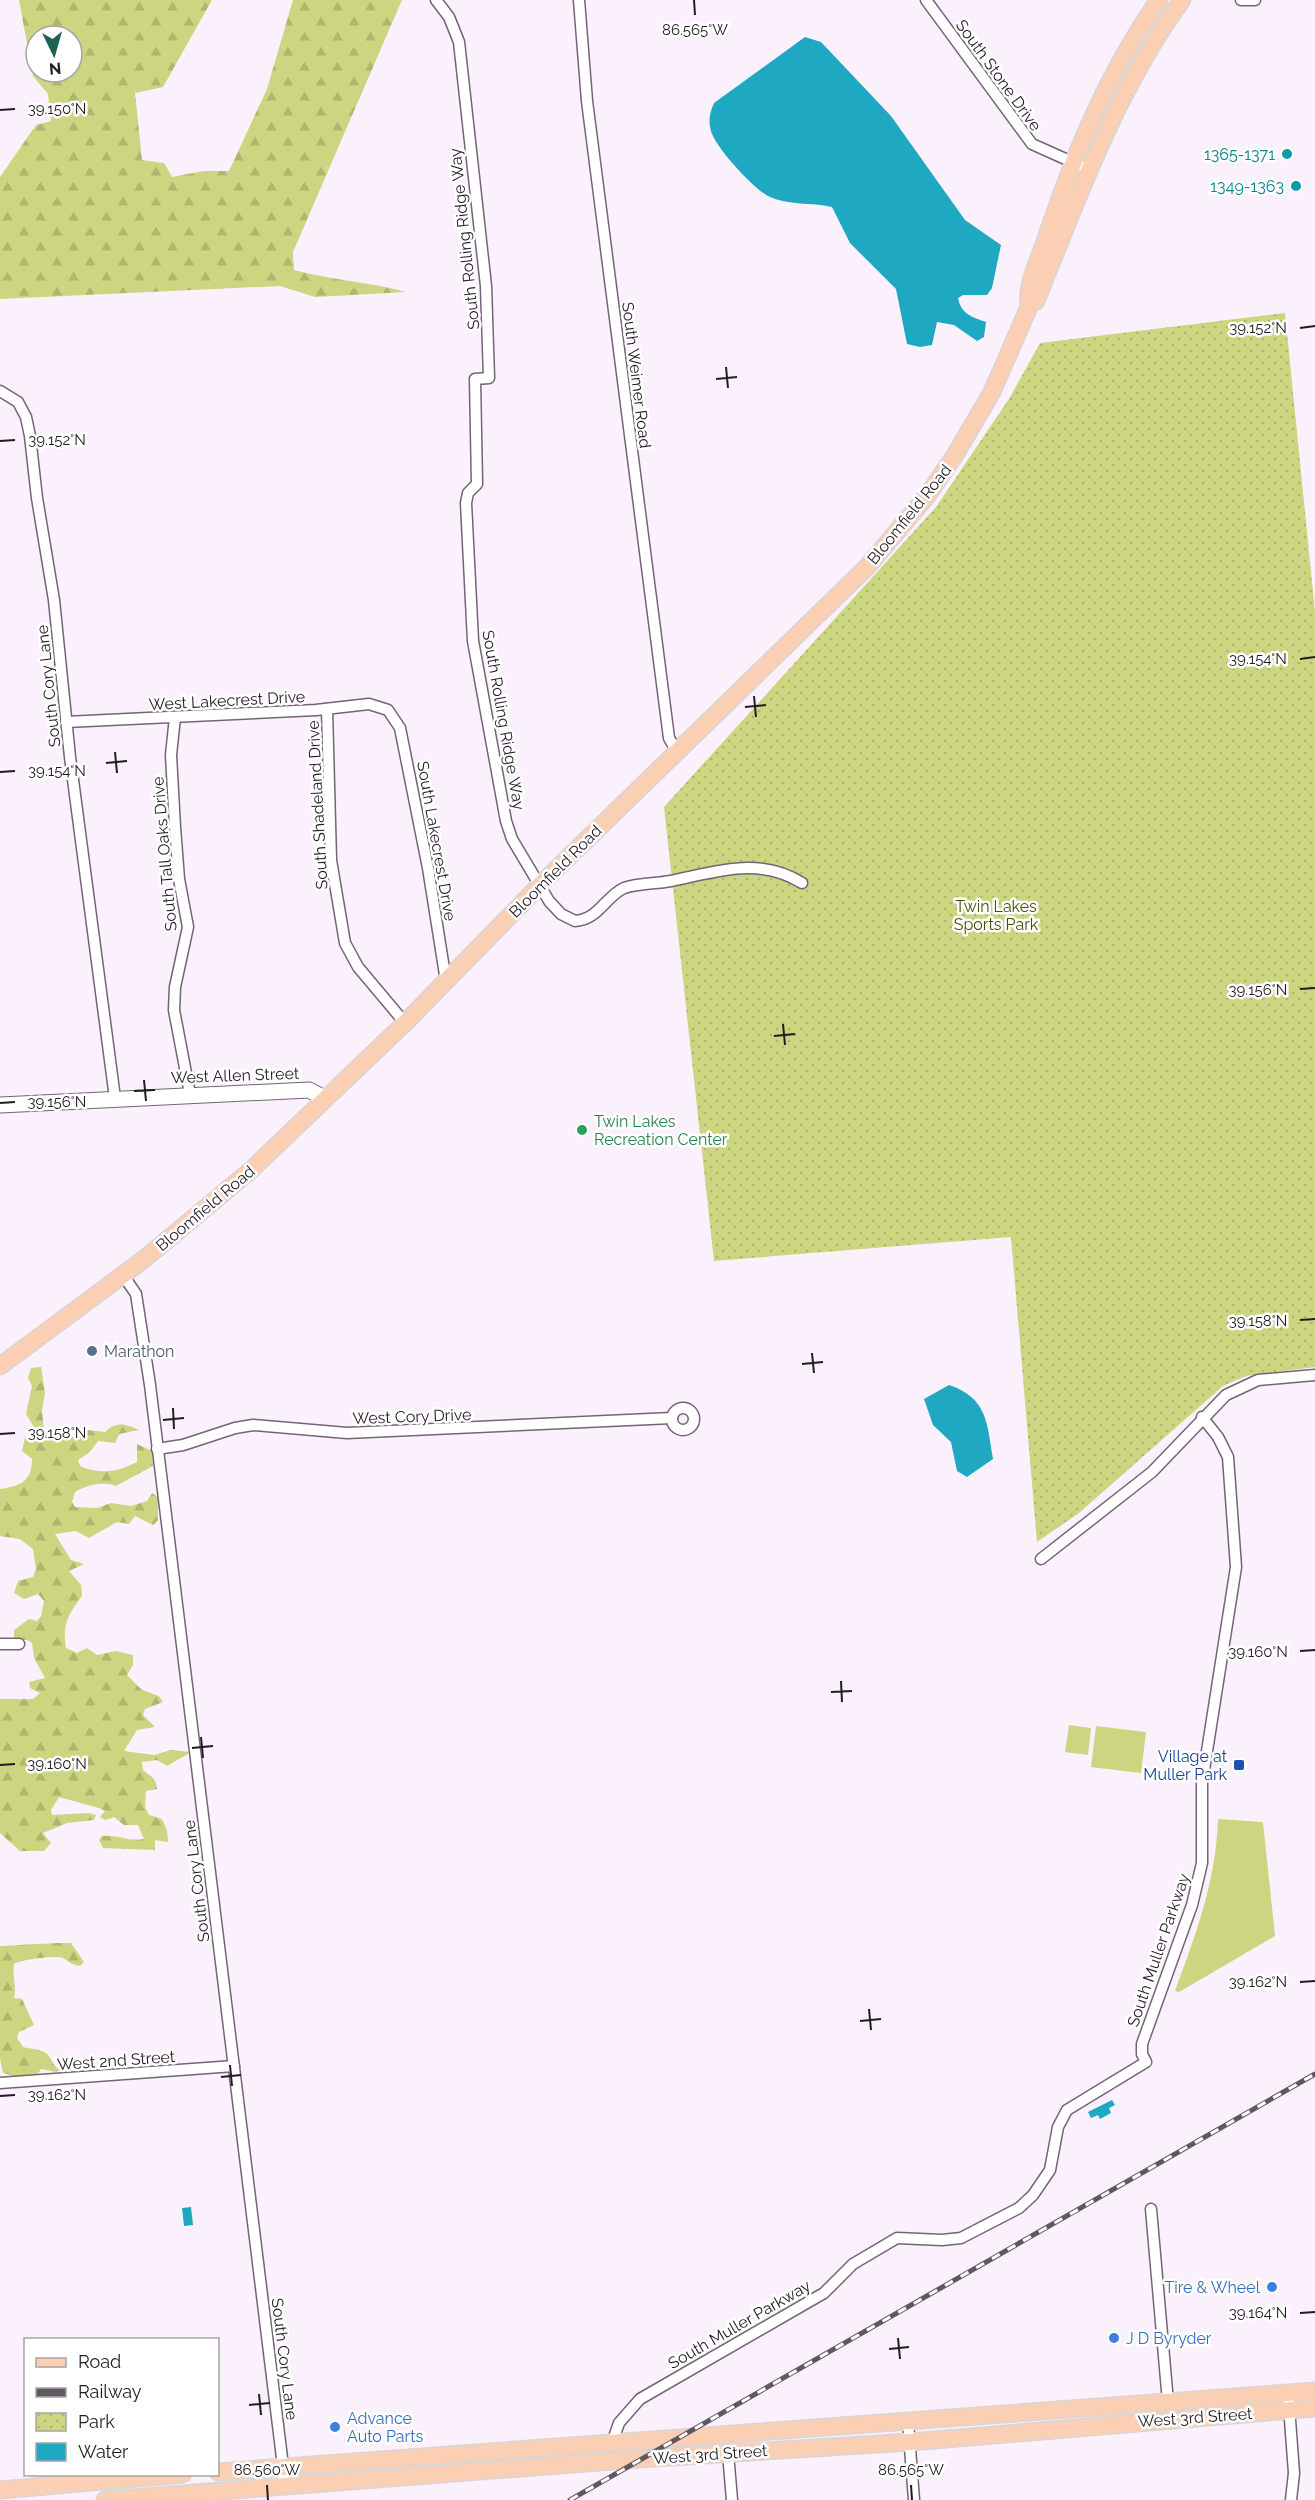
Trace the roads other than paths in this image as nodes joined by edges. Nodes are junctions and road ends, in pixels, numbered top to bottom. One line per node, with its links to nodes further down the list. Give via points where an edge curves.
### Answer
1 (436, 0): 18 (street, South Rolling Ridge Way, via 449,16 459,42 486,286 489,378 475,379 477,484 468,493 466,503 473,642 506,821)
2 (579, 0): 16 (street, South Weimer Road, via 587,101 667,726)
3 (926, 0): 8 (street, South Stone Drive, via 1032,144)
4 (1159, 0): 8 (main road, Bloomfield Road, via 1109,82)
5 (1182, 0): 9 (main road, Bloomfield Road, via 1126,89)
6 (1241, 0): 7 (street)
7 (1255, 0)
8 (1074, 163): 9 (street, South Stone Drive); 10 (main road, Bloomfield Road, via 1036,269)
9 (1090, 170): 10 (main road, Bloomfield Road, via 1036,301)
10 (1029, 307): 16 (main road, Bloomfield Road, via 992,392 927,496 867,567)
11 (0, 392): 15 (street, South Cory Lane, via 18,402 28,425 55,610)
12 (327, 709): 13 (street, West Lakecrest Drive, via 369,704); 14 (street, West Lakecrest Drive); 20 (street, South Shadeland Drive, via 331,860 345,943 358,967)
13 (388, 710): 19 (street, South Lakecrest Drive, via 400,728)
14 (175, 717): 15 (street, West Lakecrest Drive); 21 (street, South Tall Oaks Drive, via 171,755 174,827 188,927 174,1010)
15 (66, 722): 22 (street, South Cory Lane)
16 (677, 752): 18 (main road, Bloomfield Road)
17 (802, 883): 18 (street, via 775,869 731,868 624,888 593,916 578,921 561,915)
18 (539, 886): 19 (main road, Bloomfield Road)
19 (446, 981): 20 (main road, Bloomfield Road)
20 (405, 1023): 23 (main road, Bloomfield Road)
21 (190, 1094): 22 (street, West Allen Street); 23 (street, West Allen Street, via 309,1090)
22 (115, 1098): 24 (street, West Allen Street)
23 (326, 1099): 25 (main road, Bloomfield Road, via 198,1217)
24 (0, 1105)
25 (123, 1275): 26 (main road, Bloomfield Road); 30 (street, South Cory Lane, via 136,1294)
26 (0, 1366)
27 (1315, 1375): 28 (street, via 1247,1383 1217,1401)
28 (1202, 1417): 31 (street, via 1152,1473); 45 (street, South Muller Parkway, via 1228,1457 1236,1567 1202,1783 1202,1863 1192,1905 1142,2044 1146,2062 1068,2110 1058,2127 1050,2170 1019,2208 972,2235 942,2240 897,2238 853,2264 824,2293 640,2399 619,2423)
29 (672, 1419): 30 (street, West Cory Drive, via 347,1433 253,1425)
30 (157, 1449): 34 (street, South Cory Lane)
31 (1041, 1559)
32 (0, 1644): 33 (street)
33 (19, 1644)
34 (234, 2066): 35 (street, West 2nd Street); 47 (street, South Cory Lane)
35 (0, 2083)
36 (1151, 2209): 38 (street)
37 (1315, 2391): 39 (main road, West 3rd Street)
38 (1168, 2402): 39 (main road, West 3rd Street); 41 (main road, West 3rd Street)
39 (1289, 2402): 40 (main road, West 3rd Street); 43 (main road, West 3rd Street); 56 (street, via 1294,2473)
40 (1315, 2408)
41 (1035, 2412): 42 (main road, West 3rd Street); 43 (main road)
42 (908, 2422): 44 (street); 45 (main road, West 3rd Street)
43 (1037, 2430): 44 (main road, West 3rd Street)
44 (910, 2442): 46 (main road, West 3rd Street); 55 (street)
45 (612, 2443): 47 (main road, West 3rd Street); 48 (main road, via 584,2456)
46 (728, 2453): 48 (main road, West 3rd Street); 54 (street)
47 (284, 2466): 49 (main road, West 3rd Street); 51 (street, South Cory Lane)
48 (520, 2469): 51 (main road, West 3rd Street)
49 (219, 2472)
50 (171, 2476): 52 (main road)
51 (283, 2487): 53 (main road, West 3rd Street)
52 (0, 2490)
53 (105, 2500)
54 (732, 2500)
55 (914, 2500)
56 (1291, 2500)

